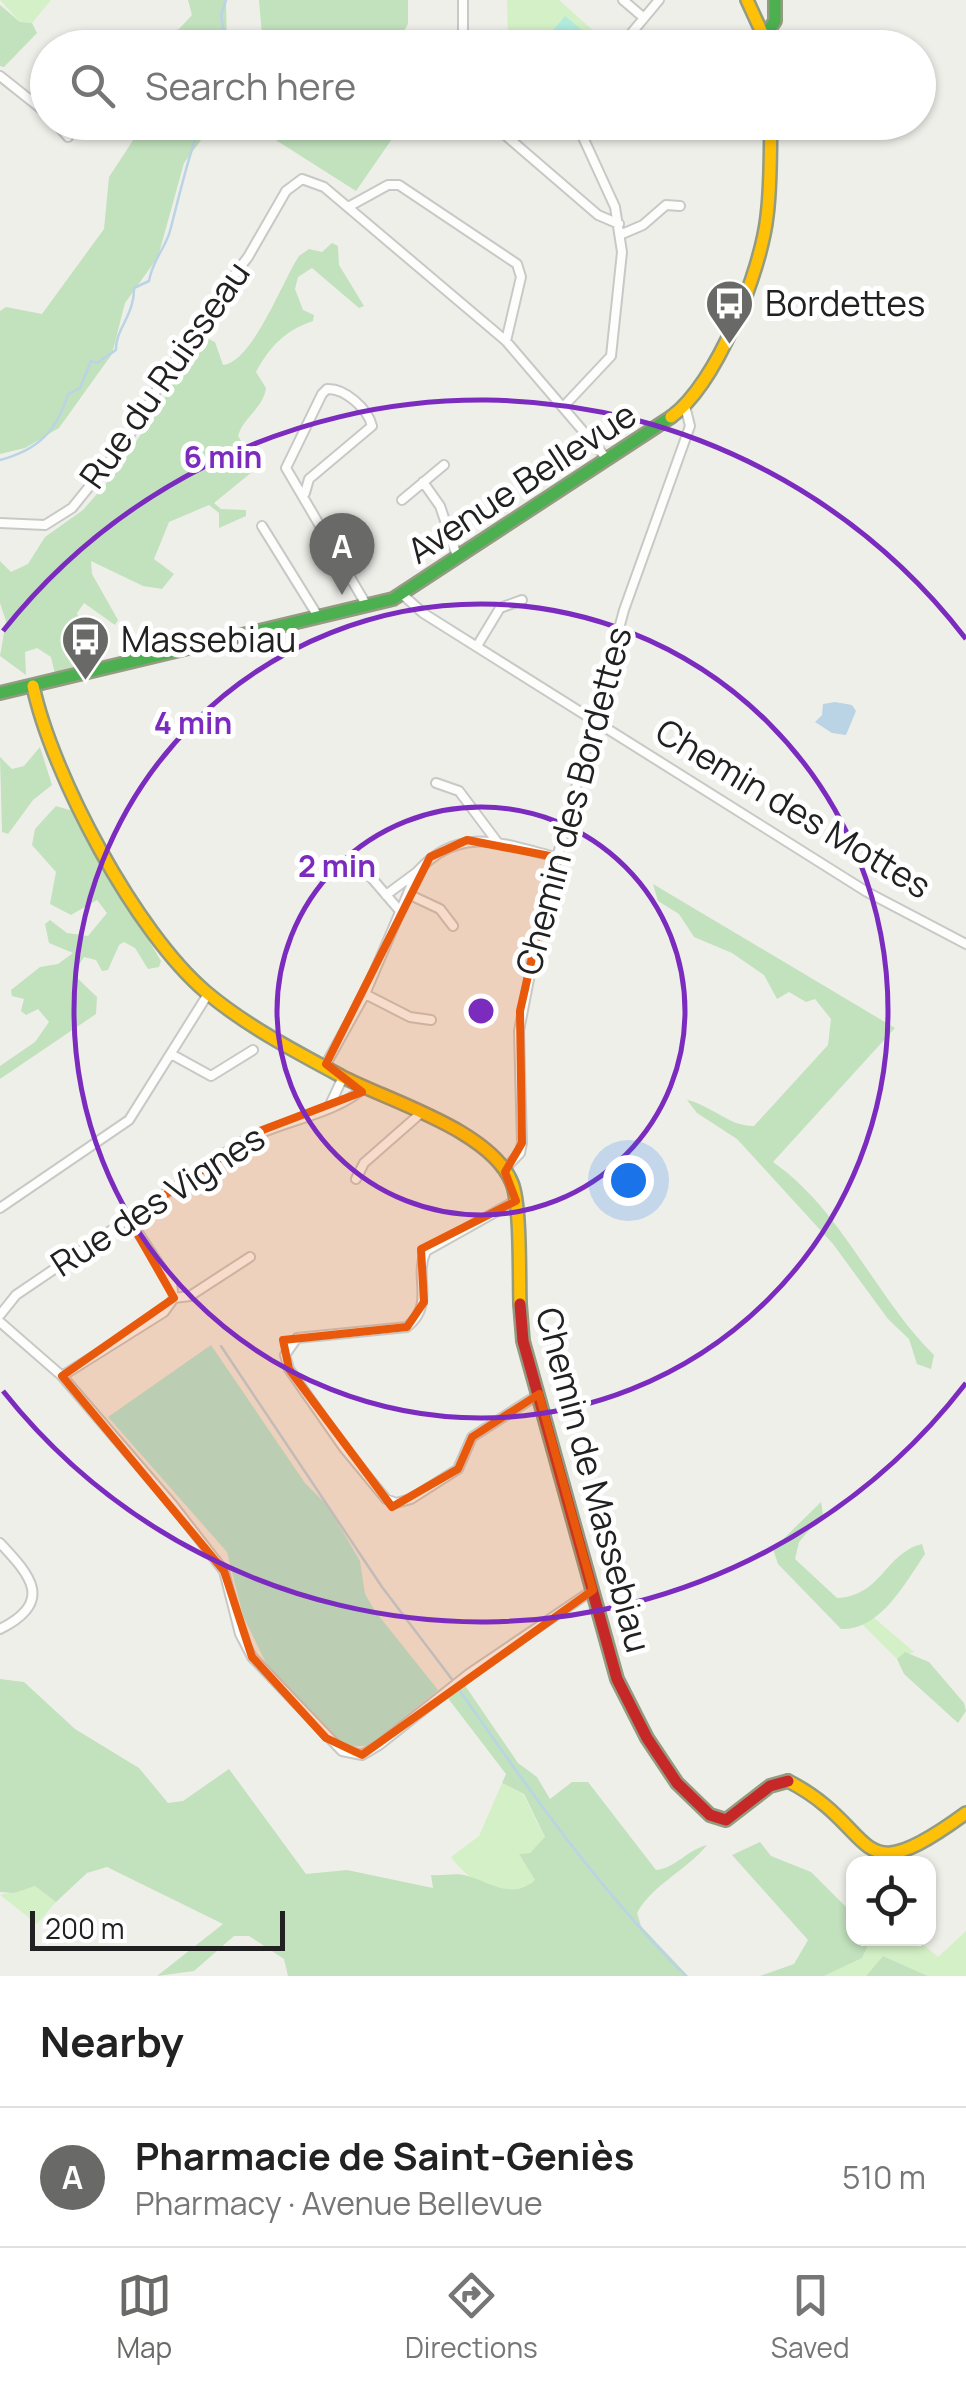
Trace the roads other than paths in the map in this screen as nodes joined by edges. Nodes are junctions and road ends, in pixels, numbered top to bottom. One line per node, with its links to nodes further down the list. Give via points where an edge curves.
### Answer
1 (463, 0): 7 (street)
2 (622, 0): 6 (street)
3 (659, 0): 6 (street)
4 (747, 0): 9 (street)
5 (775, 2): 10 (street)
6 (644, 18): 8 (street)
7 (463, 30)
8 (634, 30)
9 (763, 30)
10 (766, 30)
11 (0, 76): 12 (street)
12 (30, 100)
13 (511, 140): 18 (street, via 598,215)
14 (584, 140): 18 (street)
15 (770, 140): 22 (street, Avenue Bellevue, via 760,258 707,380)
16 (680, 206): 19 (street, via 672,202)
17 (348, 207): 20 (street); 20 (street, via 398,186 517,264 521,277); 28 (street, Rue du Ruisseau, via 302,179 286,190 126,441 72,508 45,525)
18 (619, 224): 19 (street)
19 (622, 234): 21 (street, via 611,356)
20 (506, 341): 21 (street)
21 (564, 406): 23 (street)
22 (681, 410): 23 (street, Avenue Bellevue); 39 (street, Chemin des Bordettes, via 690,416 687,435)
23 (607, 460): 30 (street, Avenue Bellevue)
24 (444, 465): 25 (street)
25 (423, 482): 27 (street); 30 (street, via 440,506)
26 (305, 493): 26 (street, via 288,476 288,462 322,394 340,390 372,426 309,480); 33 (street)
27 (402, 500)
28 (0, 523)
29 (262, 526): 34 (street)
30 (458, 556): 31 (street, Avenue Bellevue)
31 (403, 595): 33 (street, Avenue Bellevue); 35 (street)
32 (522, 600): 35 (street, via 500,608)
33 (367, 606): 34 (street, Avenue Bellevue)
34 (319, 618): 36 (street, Avenue Bellevue)
35 (477, 646): 38 (street)
36 (34, 686): 37 (street, Avenue Bellevue); 51 (street, Chemin de Massebiau, via 48,750 138,911 159,945)
37 (0, 693)
38 (568, 702): 39 (street); 40 (street, Chemin des Mottes)
39 (595, 709): 40 (street, Chemin des Bordettes)
40 (592, 720): 43 (street, Chemin des Bordettes); 50 (street, Chemin des Mottes, via 867,892)
41 (436, 783): 42 (street, via 459,792)
42 (498, 844): 43 (street); 45 (street, via 453,844)
43 (555, 857): 61 (street, Chemin des Bordettes, via 520,1011 522,1143)
44 (357, 862): 47 (street)
45 (417, 872): 46 (street); 47 (street)
46 (408, 894): 48 (street); 49 (street, via 440,909)
47 (386, 895): 48 (street)
48 (400, 911): 52 (street)
49 (453, 926)
50 (966, 944)
51 (208, 994): 55 (street); 56 (street, Chemin de Massebiau)
52 (365, 994): 53 (street, via 410,1018); 56 (street)
53 (431, 1020)
54 (252, 1050): 55 (street, via 211,1076)
55 (170, 1054): 64 (street, via 129,1120)
56 (326, 1064): 57 (street, Chemin de Massebiau)
57 (343, 1077): 58 (street, Chemin de Massebiau); 59 (street)
58 (365, 1087): 59 (street, Rue des Vignes); 60 (street, Chemin de Massebiau)
59 (330, 1106): 65 (street, Rue des Vignes, via 260,1131)
60 (422, 1113): 61 (street, Chemin de Massebiau, via 486,1151); 62 (street, via 364,1163)
61 (504, 1170): 63 (street, Chemin de Massebiau)
62 (356, 1180)
63 (516, 1201): 70 (street, Chemin de Massebiau, via 519,1320); 70 (street, via 426,1250 424,1302 407,1326 297,1338 286,1355 344,1448 396,1504 453,1473 472,1436)
64 (0, 1208)
65 (128, 1219): 67 (street, via 172,1284); 68 (street, Rue des Vignes, via 16,1295)
66 (250, 1257): 67 (street, via 190,1296)
67 (174, 1298): 69 (street, via 164,1312)
68 (0, 1318): 69 (street)
69 (62, 1376): 72 (street, via 224,1571 252,1657 342,1751 362,1755 378,1745)
70 (539, 1394): 72 (street, Chemin de Massebiau)
71 (0, 1542): 73 (street, via 36,1590 32,1602)
72 (593, 1590): 74 (street, Chemin de Massebiau, via 617,1679 641,1731 688,1794 716,1819 734,1816 768,1786 788,1782 812,1795 874,1852 895,1858 920,1849)
73 (0, 1629)
74 (966, 1813)

